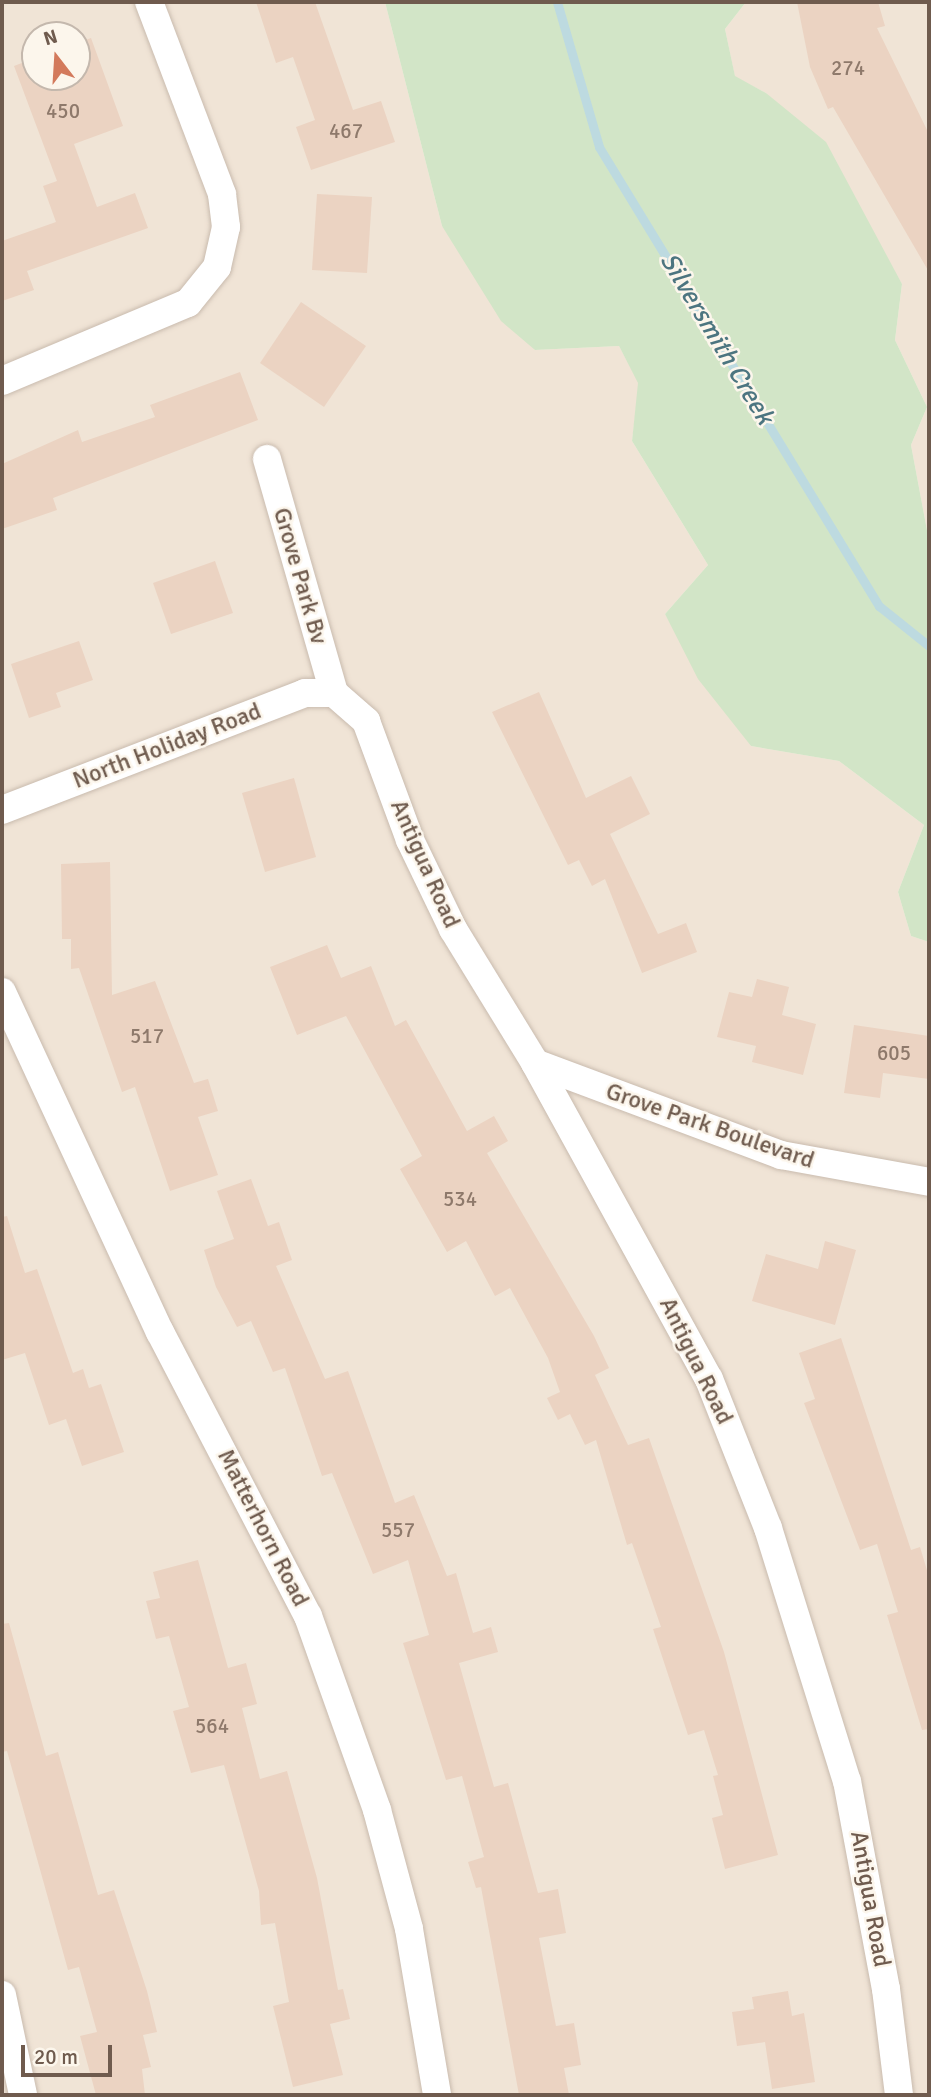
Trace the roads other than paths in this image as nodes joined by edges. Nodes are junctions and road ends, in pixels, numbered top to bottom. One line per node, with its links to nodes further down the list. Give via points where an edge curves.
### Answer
1 (149, 2): 2 (street, via 222,194 226,227 217,267 188,303)
2 (2, 381)
3 (267, 459): 4 (street, Grove Park Bv)
4 (334, 694): 5 (street, North Holiday Road, via 305,693); 7 (street, Antigua Road, via 366,721 410,840 453,929)
5 (2, 810)
6 (2, 992): 11 (street, Matterhorn Road, via 154,1320 308,1616 377,1810 409,1930)
7 (535, 1063): 8 (street, Grove Park Boulevard, via 781,1155); 12 (street, Antigua Road, via 709,1379 768,1528 847,1781 882,1964)
8 (929, 1182)
9 (2, 1995): 10 (street)
10 (23, 2095)
11 (437, 2095)
12 (899, 2095)

